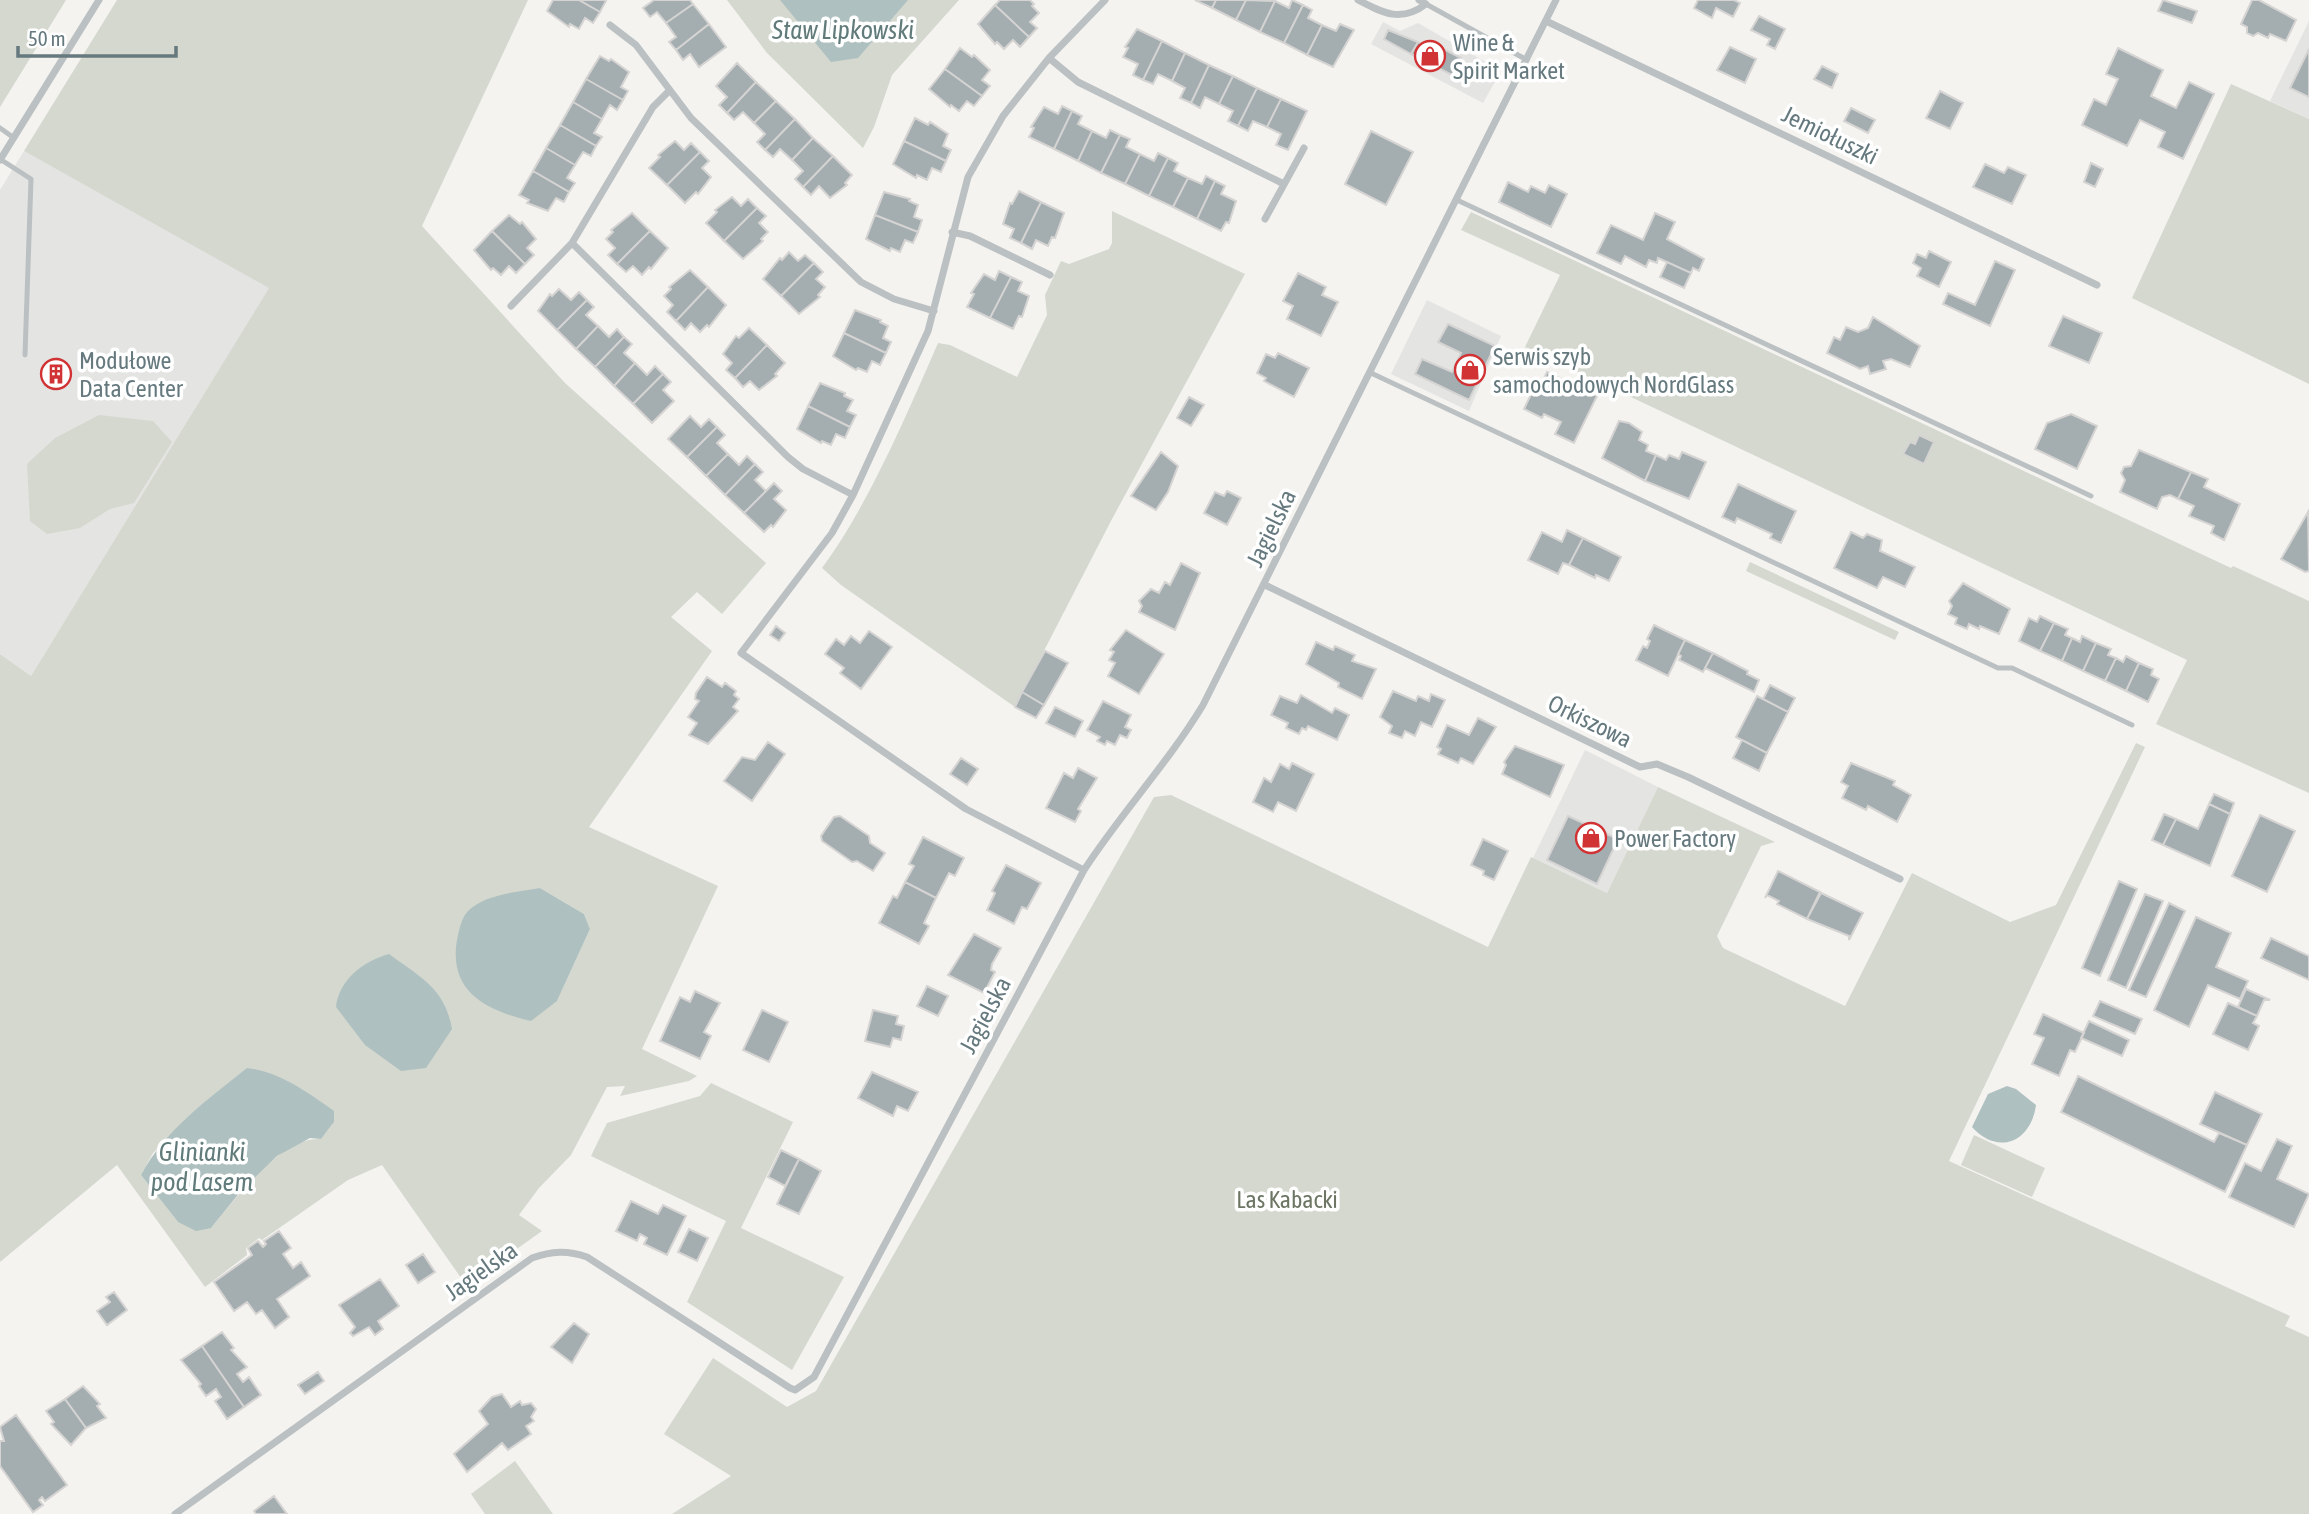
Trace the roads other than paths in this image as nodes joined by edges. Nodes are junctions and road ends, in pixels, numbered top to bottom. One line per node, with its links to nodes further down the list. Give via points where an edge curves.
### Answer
1 (99, 0): 12 (street)
2 (1105, 0): 8 (street)
3 (1357, 0): 5 (street, via 1399,16 1415,12)
4 (1556, 0): 6 (street, Jagielska)
5 (1422, 2): 9 (lane)
6 (1546, 21): 9 (street, Jagielska); 21 (street, Jemiołuszki)
7 (610, 25): 10 (street, via 636,45)
8 (1049, 58): 15 (street, via 1078,82); 18 (street, via 1003,116 968,177)
9 (1527, 60): 16 (street, Jagielska)
10 (669, 91): 19 (street, via 653,107); 23 (street, via 757,184 860,282)
11 (0, 128): 12 (lane)
12 (14, 138): 14 (street)
13 (1304, 148): 15 (street)
14 (0, 160): 24 (lane, via 31,179)
15 (1284, 184): 17 (street)
16 (1457, 200): 25 (street, Jagielska); 27 (lane)
17 (1265, 219)
18 (952, 232): 20 (street, via 970,236); 23 (street)
19 (572, 243): 22 (street); 26 (street, via 788,457 803,470)
20 (1050, 275)
21 (2098, 285)
22 (511, 306)
23 (934, 311): 26 (street, via 918,357)
24 (25, 355)
25 (1371, 373): 28 (street, Jagielska); 29 (lane, via 1998,668 2012,668)
26 (853, 495): 30 (street, via 832,533 741,653 966,809)
27 (2091, 496)
28 (1265, 585): 30 (street, Jagielska, via 1186,732 1111,827); 31 (street, Orkiszowa, via 1640,768 1657,764 1688,776)
29 (2132, 725)
30 (1084, 870): 32 (street, Jagielska, via 814,1377 804,1386 789,1388 587,1257 547,1253 532,1258)
31 (1900, 879)
32 (175, 1514)

